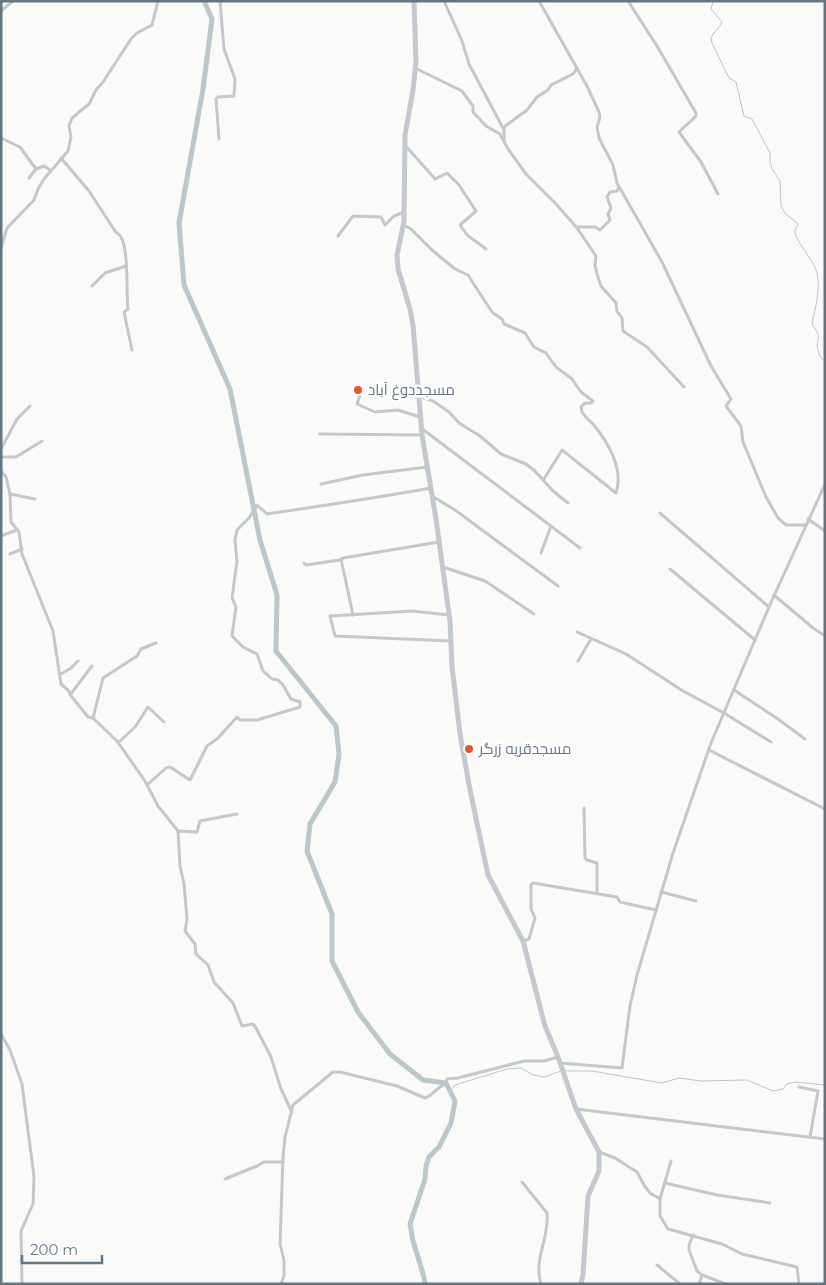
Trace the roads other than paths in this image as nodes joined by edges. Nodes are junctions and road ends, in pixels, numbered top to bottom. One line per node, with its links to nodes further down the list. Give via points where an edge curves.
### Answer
1 (13, 1): 8 (street)
2 (158, 1): 16 (street, via 152,25 131,39 88,104 72,118 68,151)
3 (220, 1): 13 (street, via 224,50 235,79 234,96 216,99)
4 (414, 1): 9 (highway)
5 (444, 1): 11 (street, via 469,64)
6 (628, 1): 21 (street, via 696,113 679,132 701,162)
7 (541, 2): 10 (street)
8 (1, 11)
9 (415, 68): 14 (street, via 462,91 473,112); 15 (highway)
10 (577, 68): 11 (street, via 573,74 551,85 528,110 504,126); 20 (street, via 599,112 599,138 613,165)
11 (504, 130): 14 (street)
12 (1, 138): 17 (street, via 20,147)
13 (220, 139)
14 (504, 140): 24 (street, via 526,174)
15 (405, 144): 22 (highway); 27 (street, via 435,179 447,173 459,185 476,211 460,225 467,235)
16 (61, 158): 18 (street); 28 (street, via 121,236)
17 (36, 169): 18 (street, via 44,166); 19 (street)
18 (50, 170): 26 (street, via 34,200 7,228)
19 (29, 178)
20 (619, 186): 24 (street, via 607,197 611,208 608,224 600,230); 54 (street, via 662,262 711,366 731,399 726,406 741,426 743,442 766,497 786,525)
21 (718, 194)
22 (404, 212): 23 (highway); 25 (street, via 385,225 381,217 353,216)
23 (403, 224): 33 (highway, via 397,255 398,270 414,325); 44 (street, via 455,269 468,275 492,313 504,324 525,333 534,347 546,353 556,367 593,401 585,403 582,412 609,446 617,469 616,493 562,450)
24 (576, 227): 31 (street, via 596,256 599,280 616,303 623,331 647,347)
25 (338, 236)
26 (1, 248)
27 (486, 249)
28 (126, 266): 29 (street, via 105,273); 30 (street, via 128,309 124,312)
29 (92, 286)
30 (132, 350)
31 (684, 387)
32 (362, 389): 35 (street, via 357,404 375,412 398,410)
33 (419, 396): 35 (highway); 44 (street, via 433,401 501,454 526,464)
34 (30, 406): 40 (street, via 17,419)
35 (420, 417): 36 (highway)
36 (421, 428): 38 (highway); 55 (street)
37 (320, 434): 38 (street)
38 (422, 435): 42 (highway)
39 (42, 441): 41 (street, via 16,458)
40 (1, 449)
41 (1, 457)
42 (427, 467): 45 (street); 47 (highway)
43 (1, 470): 48 (street)
44 (544, 479): 51 (street)
45 (321, 484)
46 (825, 484): 53 (street)
47 (431, 488): 49 (highway); 93 (street, via 267,514 256,505 237,530 235,540 237,561 232,598 236,607 232,636 242,647 257,654 262,671 278,680 291,699 300,702 300,707 256,720 237,717 207,746 190,780 170,767)
48 (10, 494): 50 (street); 56 (street, via 10,519)
49 (432, 496): 59 (highway); 68 (street)
50 (35, 499)
51 (568, 503)
52 (660, 513): 70 (street)
53 (808, 519): 54 (street); 57 (street)
54 (806, 525): 69 (street)
55 (551, 526): 60 (street); 62 (street)
56 (17, 530): 58 (street); 61 (street)
57 (825, 531)
58 (1, 536)
59 (440, 542): 64 (street); 66 (highway)
60 (580, 548)
61 (22, 549): 63 (street); 83 (street, via 53,632)
62 (542, 553)
63 (10, 554)
64 (341, 558): 65 (street, via 306,566); 72 (street)
65 (304, 563)
66 (443, 567): 71 (street, via 480,578); 73 (highway)
67 (670, 569): 77 (street)
68 (558, 586)
69 (774, 595): 70 (street); 75 (street)
70 (769, 607): 77 (street)
71 (534, 614)
72 (353, 615): 73 (street, via 412,611); 78 (street, via 330,616 335,636)
73 (450, 615): 78 (highway)
74 (577, 632): 76 (street)
75 (825, 636)
76 (591, 639): 80 (street); 86 (street, via 626,654)
77 (755, 640): 84 (street)
78 (451, 641): 102 (highway, via 460,734 488,875)
79 (156, 643): 87 (street, via 141,649 137,656 103,678)
80 (578, 661)
81 (78, 662): 83 (street)
82 (92, 666): 85 (street)
83 (61, 674): 85 (street, via 61,684)
84 (734, 690): 86 (street); 89 (street)
85 (70, 695): 87 (street, via 88,717)
86 (724, 713): 90 (street); 92 (street)
87 (93, 718): 91 (street)
88 (164, 722): 91 (street, via 148,707 135,727)
89 (805, 739)
90 (771, 742)
91 (118, 743): 93 (street)
92 (709, 750): 95 (street); 99 (street)
93 (147, 785): 97 (street, via 158,806)
94 (584, 808): 98 (street, via 585,858 597,863)
95 (825, 809)
96 (237, 814): 97 (street, via 200,821 198,832)
97 (178, 831): 107 (street, via 187,919 185,931 195,944 196,954 208,965 214,982 232,1004 242,1026 253,1024 256,1028)
98 (597, 892): 101 (street, via 617,897 620,902); 102 (street, via 531,884 531,908 535,921 529,940)
99 (661, 892): 100 (street); 101 (street)
100 (696, 901)
101 (656, 910): 104 (street, via 630,1006 622,1068)
102 (523, 941): 104 (highway, via 545,1026)
103 (1, 1034): 121 (street, via 22,1084 34,1177 33,1204 21,1231)
104 (559, 1060): 106 (highway); 107 (street, via 524,1061 447,1080 428,1098 397,1086 333,1072 293,1105)
105 (799, 1087): 108 (street, via 818,1091)
106 (576, 1108): 108 (street); 110 (highway)
107 (292, 1112): 112 (street)
108 (810, 1138): 109 (street)
109 (825, 1139)
110 (599, 1152): 116 (street, via 616,1158 637,1172 650,1193); 124 (highway, via 599,1171 588,1196)
111 (671, 1161): 115 (street)
112 (283, 1162): 113 (street, via 264,1162); 122 (street, via 280,1244 284,1276)
113 (225, 1179)
114 (522, 1182): 123 (street, via 548,1216 538,1262)
115 (666, 1183): 116 (street); 117 (street)
116 (660, 1199): 118 (street, via 660,1216 668,1229)
117 (770, 1203)
118 (693, 1236): 120 (street, via 689,1250 697,1271); 128 (street, via 742,1254 797,1267)
119 (657, 1265): 125 (street)
120 (702, 1275): 126 (street); 127 (street)
121 (22, 1284)
122 (281, 1284)
123 (541, 1284)
124 (581, 1284)
125 (680, 1284)
126 (699, 1284)
127 (726, 1284)
128 (799, 1284)

